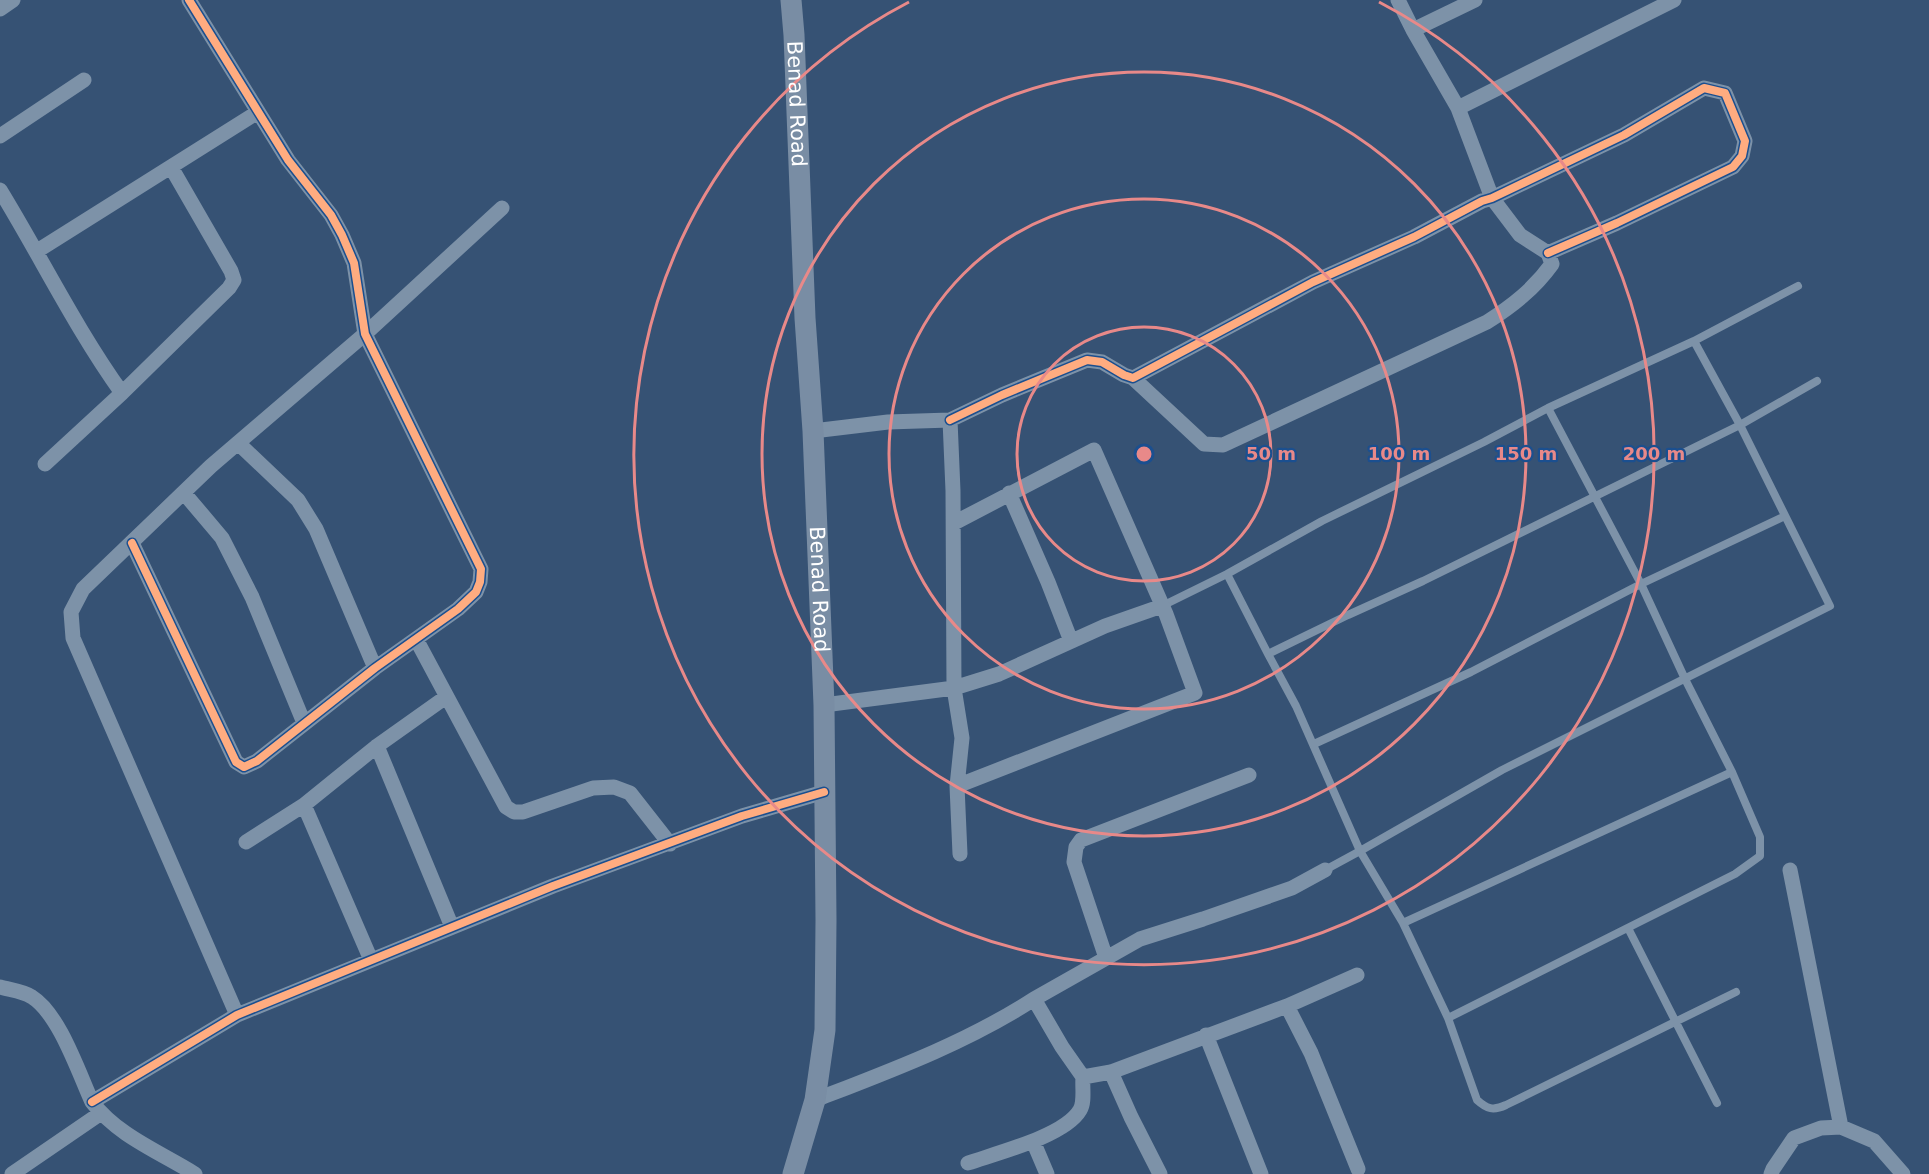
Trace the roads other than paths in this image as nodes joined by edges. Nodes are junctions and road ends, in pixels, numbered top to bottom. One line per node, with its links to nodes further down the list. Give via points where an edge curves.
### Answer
1 (13, 0): 7 (street)
2 (189, 0): 11 (street)
3 (791, 0): 28 (main road, Benad Road)
4 (1398, 0): 8 (street)
5 (1475, 0): 8 (street)
6 (1674, 0): 10 (street)
7 (0, 9)
8 (1413, 30): 10 (street)
9 (84, 80): 12 (street)
10 (1458, 108): 15 (street)
11 (258, 112): 13 (street); 20 (street, via 342,235 354,263)
12 (0, 136)
13 (171, 167): 17 (street); 24 (street, via 234,280)
14 (0, 190): 17 (street)
15 (1492, 198): 18 (street, via 1520,235); 18 (street, via 1624,135 1704,88 1725,93 1745,141 1743,156 1733,167); 22 (street, via 1314,282)
16 (502, 208): 20 (street)
17 (37, 251): 24 (street, via 98,359)
18 (1548, 253): 22 (street, via 1552,264 1542,279 1515,304 1487,322 1222,445 1204,444)
19 (1798, 286): 21 (lane)
20 (365, 334): 29 (street); 40 (street, via 481,569 476,592)
21 (1694, 341): 25 (lane); 27 (lane)
22 (1133, 378): 26 (street, via 1102,362 1086,360)
23 (1817, 381): 27 (lane)
24 (122, 393): 30 (street)
25 (1548, 408): 33 (lane); 37 (lane, via 1322,521)
26 (950, 420): 28 (street); 35 (street)
27 (1740, 425): 33 (lane); 34 (lane)
28 (813, 431): 47 (main road, Benad Road)
29 (238, 443): 31 (street); 43 (street, via 298,500 316,529)
30 (45, 464)
31 (184, 493): 36 (street); 48 (street, via 222,538 252,597)
32 (1009, 493): 35 (street); 39 (street, via 1094,450); 41 (street)
33 (1594, 496): 38 (lane); 42 (lane)
34 (1785, 516): 38 (lane); 44 (lane, via 1830,606)
35 (954, 523): 45 (street)
36 (132, 543): 48 (street, via 236,762 244,767 251,765); 72 (street, via 83,589 71,612 73,638)
37 (1227, 574): 39 (lane); 42 (lane)
38 (1641, 584): 44 (lane); 49 (lane, via 1471,672)
39 (1162, 606): 41 (street); 53 (street, via 1196,693)
40 (416, 639): 43 (street); 46 (street)
41 (1071, 641): 45 (street, via 999,674)
42 (1268, 654): 49 (lane)
43 (375, 668): 48 (street)
44 (1685, 679): 51 (lane); 58 (lane, via 1502,770)
45 (954, 688): 47 (street); 53 (street, via 962,738)
46 (446, 697): 50 (street); 57 (street, via 506,807 523,812 593,788 614,787 630,793)
47 (824, 705): 54 (main road, Benad Road)
48 (304, 723)
49 (1314, 744): 58 (lane)
50 (377, 746): 55 (street); 63 (street)
51 (1732, 772): 62 (lane); 64 (lane, via 1760,837 1760,856 1735,874)
52 (1249, 775): 65 (street, via 1080,840 1074,862)
53 (957, 786): 59 (street)
54 (824, 792): 57 (street, via 742,816); 78 (main road, Benad Road, via 825,1030)
55 (304, 805): 56 (street); 66 (street)
56 (246, 842)
57 (670, 844): 63 (street)
58 (1360, 851): 60 (lane); 62 (lane)
59 (960, 854)
60 (1325, 870): 65 (street, via 1292,888 1140,939)
61 (1790, 870): 81 (street)
62 (1403, 923): 73 (lane)
63 (452, 927): 66 (street)
64 (1628, 928): 73 (lane); 74 (lane)
65 (1106, 958): 70 (street)
66 (371, 960): 72 (street)
67 (1358, 975): 71 (street)
68 (0, 987): 80 (street, via 29,995 44,1005)
69 (1736, 992): 74 (lane)
70 (1034, 999): 77 (street); 78 (street, via 921,1059)
71 (1287, 1006): 75 (street); 84 (street)
72 (237, 1015): 80 (street)
73 (1448, 1018): 74 (lane, via 1477,1100 1495,1110)
74 (1675, 1022): 79 (lane)
75 (1206, 1035): 76 (street); 90 (street)
76 (1111, 1072): 77 (street); 89 (street)
77 (1083, 1077): 82 (street, via 1082,1107 1072,1121)
78 (814, 1100): 87 (main road, Benad Road)
79 (1717, 1103)
80 (96, 1107): 85 (street); 86 (street, via 143,1145)
81 (1841, 1127): 91 (street, via 1821,1128 1794,1138); 92 (street, via 1874,1141)
82 (1033, 1141): 83 (street); 88 (street)
83 (968, 1163)
84 (1359, 1169)
85 (12, 1174)
86 (195, 1174)
87 (793, 1174)
88 (1047, 1174)
89 (1160, 1174)
90 (1261, 1174)
91 (1772, 1174)
92 (1904, 1174)

